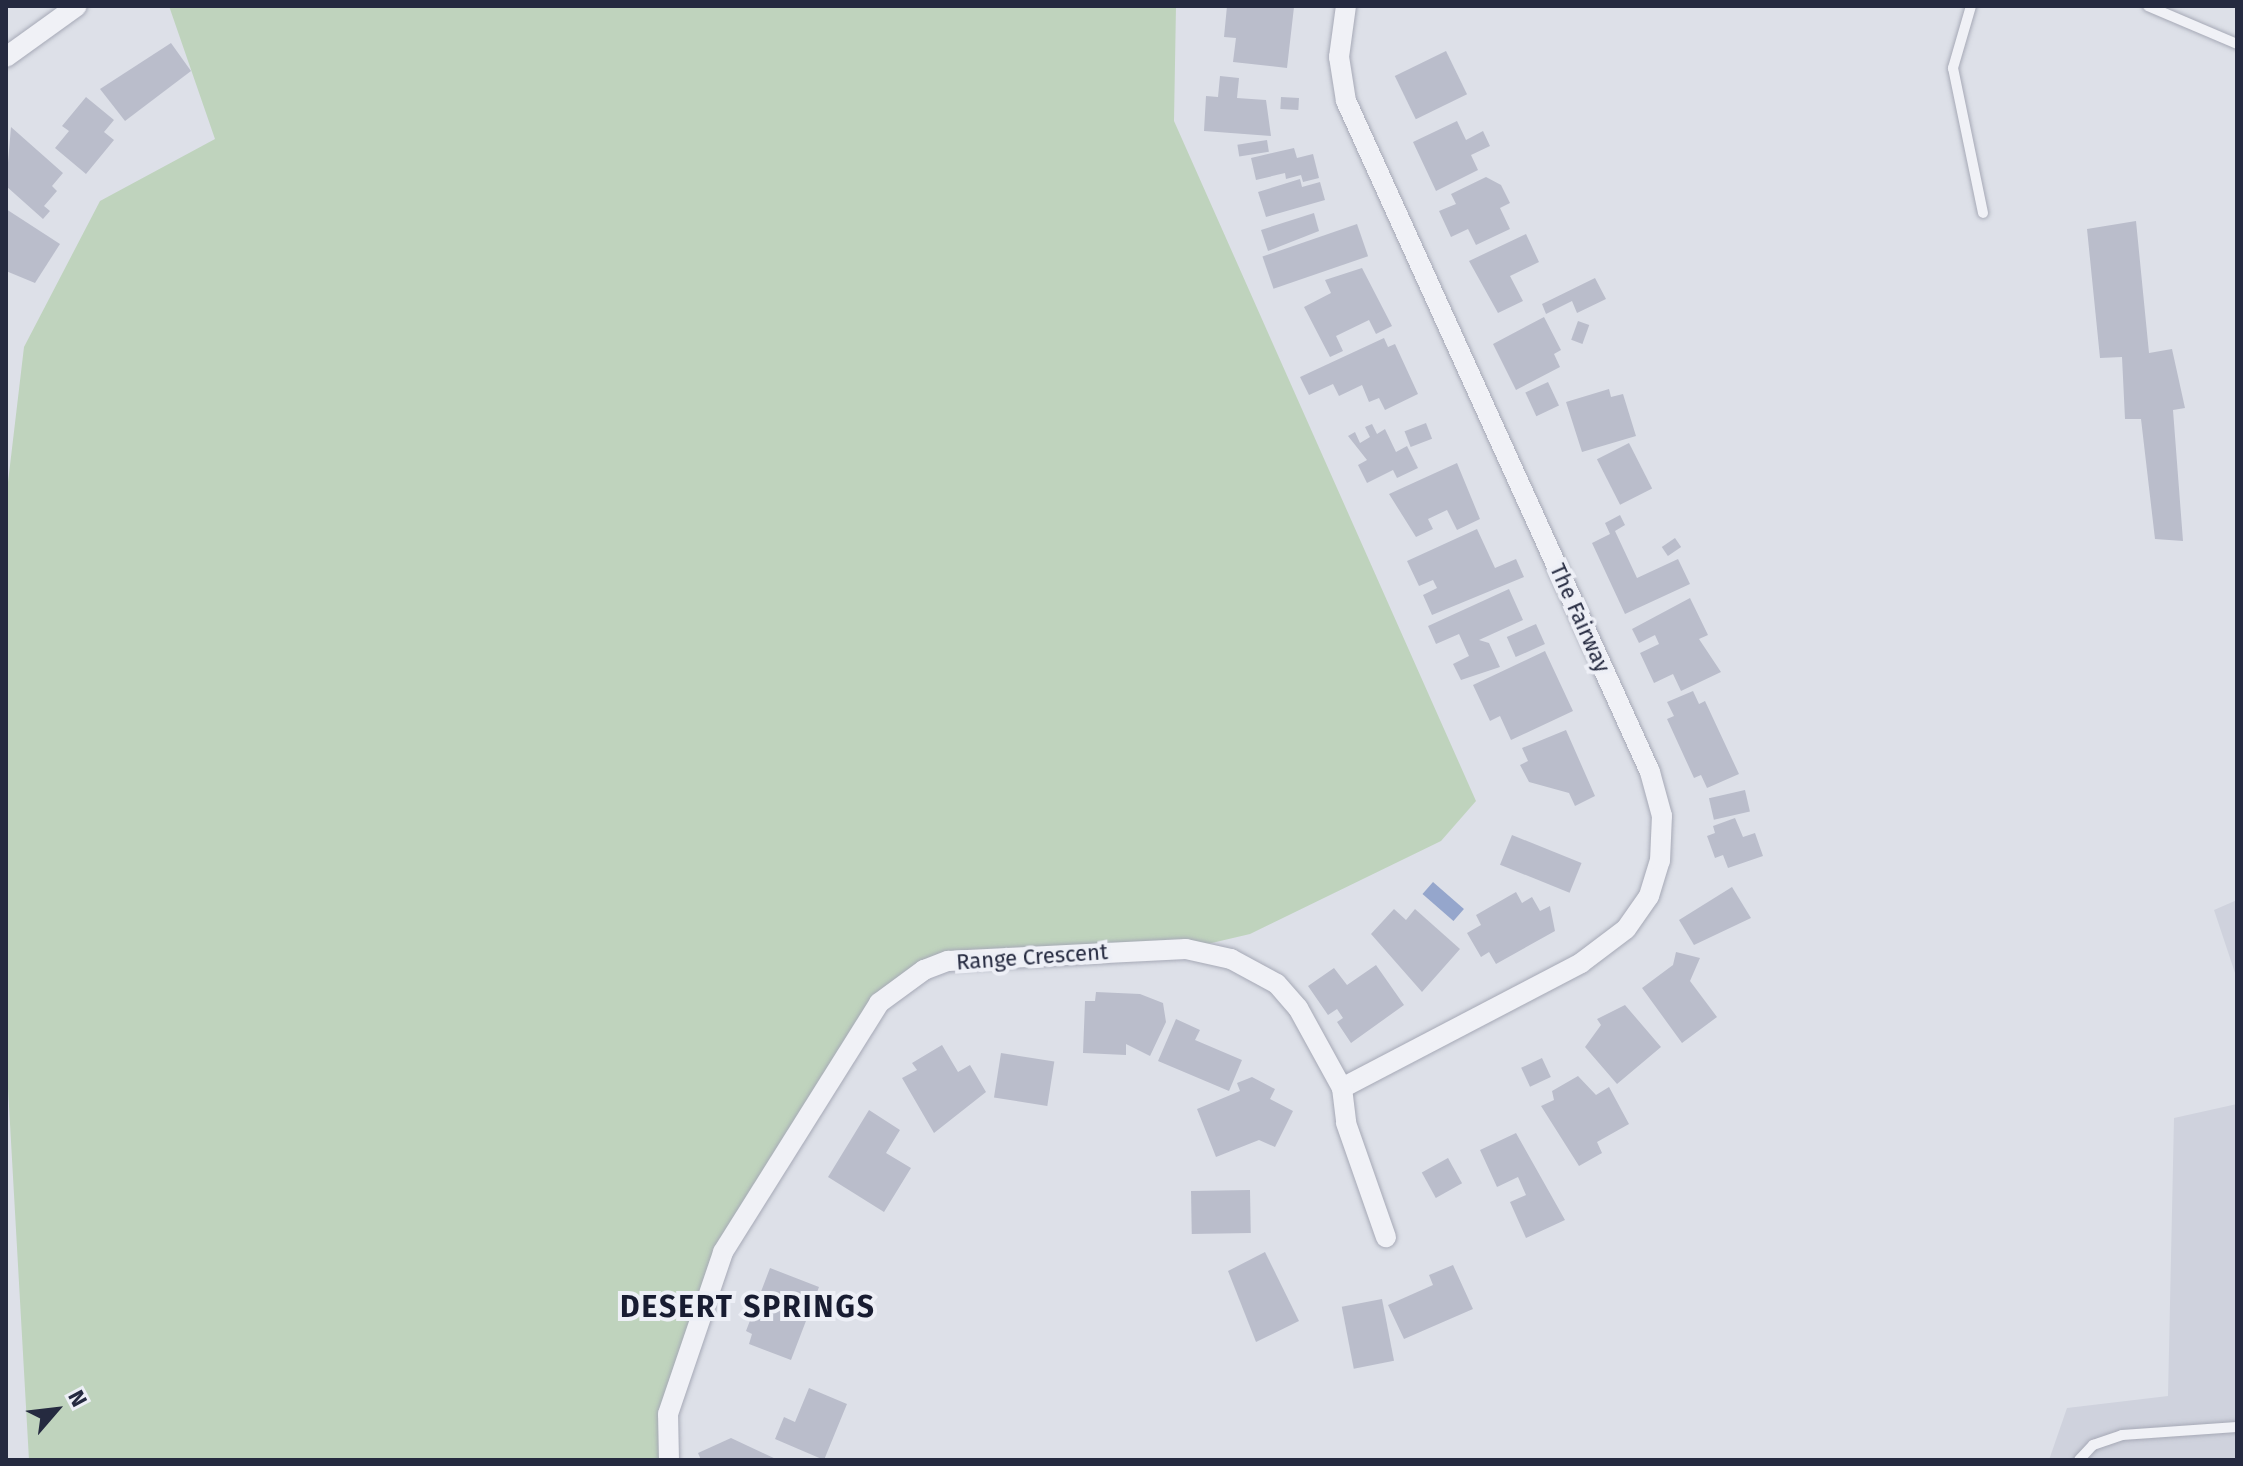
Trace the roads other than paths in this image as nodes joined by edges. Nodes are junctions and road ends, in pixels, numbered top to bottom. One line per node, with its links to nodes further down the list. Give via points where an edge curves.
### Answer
1 (77, 6): 6 (street)
2 (1346, 6): 8 (street, The Fairway, via 1339,57 1346,101 1650,772 1662,816 1660,861 1649,896 1626,929 1581,963)
3 (1971, 6): 7 (lane, via 1953,68)
4 (2148, 6): 5 (lane)
5 (2237, 44)
6 (6, 57)
7 (1983, 213)
8 (1342, 1088): 9 (street, Range Crescent, via 1346,1123); 11 (street, Range Crescent, via 1298,1008 1277,984 1231,959 1186,949 969,957 924,970 879,1003 723,1252 668,1414)
9 (1386, 1237)
10 (2237, 1427): 12 (lane, via 2122,1435 2093,1445)
11 (669, 1460)
12 (2079, 1460)

